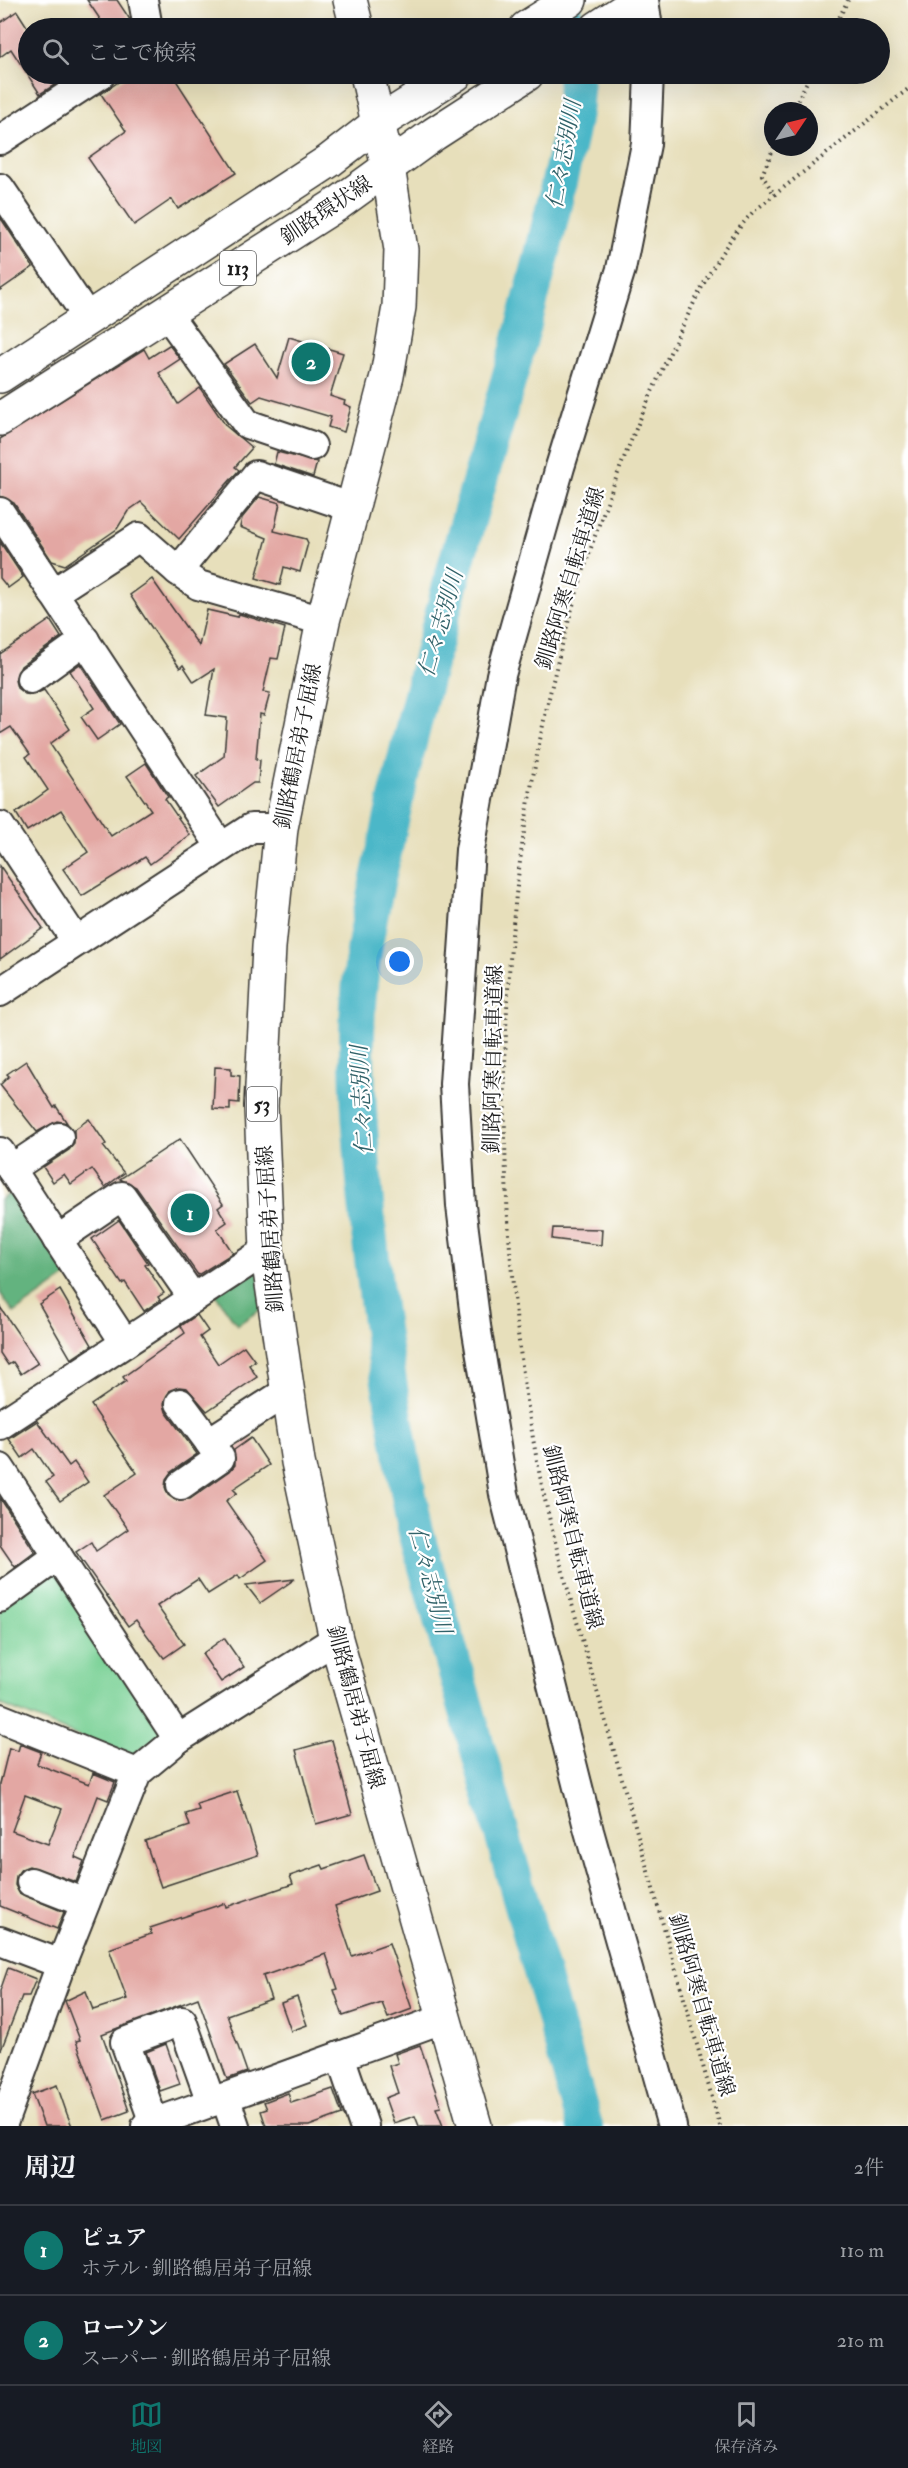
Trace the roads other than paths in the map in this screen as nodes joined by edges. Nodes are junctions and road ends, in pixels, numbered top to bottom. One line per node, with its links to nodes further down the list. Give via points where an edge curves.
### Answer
1 (142, 0): 4 (street)
2 (350, 0): 5 (main road)
3 (570, 0): 6 (main road)
4 (146, 18)
5 (354, 18)
6 (542, 18)
7 (86, 84): 13 (street)
8 (369, 84): 12 (main road, 釧路鶴居弟子屈線 / 53)
9 (440, 84): 12 (main road, 釧路環状線 / 113)
10 (511, 84): 14 (main road, 釧路環状線 / 113)
11 (649, 84): 63 (street, via 646,144 621,269 582,390 501,675 470,850 454,1084 461,1206 504,1494 589,1831)
12 (377, 124): 14 (main road, 釧路鶴居弟子屈線 / 53); 17 (main road, 釧路環状線 / 113, via 329,161)
13 (0, 140)
14 (388, 167): 16 (main road, 釧路環状線 / 113); 21 (main road, 釧路鶴居弟子屈線 / 53, via 401,250 399,307 387,376)
15 (0, 188): 17 (street)
16 (166, 314): 19 (main road, 釧路環状線 / 113); 20 (street, via 247,424)
17 (88, 318): 18 (main road, 釧路環状線 / 113)
18 (0, 376)
19 (0, 419)
20 (312, 446)
21 (353, 508): 23 (street, via 256,475); 25 (main road, 釧路鶴居弟子屈線 / 53)
22 (0, 512): 24 (street)
23 (178, 571): 24 (street, via 139,537); 25 (street, via 198,585)
24 (53, 593): 26 (street)
25 (323, 621): 29 (main road, 釧路鶴居弟子屈線 / 53)
26 (85, 640): 27 (street); 30 (street)
27 (31, 679)
28 (0, 826): 31 (street)
29 (281, 828): 30 (street, via 251,828); 36 (main road, 釧路鶴居弟子屈線 / 53, via 269,947 261,1106)
30 (221, 847): 31 (street)
31 (76, 941): 32 (street)
32 (0, 992)
33 (59, 1137): 34 (street)
34 (6, 1160): 35 (street)
35 (57, 1240): 37 (street, via 122,1196); 38 (street)
36 (267, 1250): 37 (street); 39 (main road, 釧路鶴居弟子屈線 / 53)
37 (193, 1298): 38 (street)
38 (125, 1343): 41 (street)
39 (286, 1392): 42 (street); 47 (main road, 釧路鶴居弟子屈線 / 53)
40 (180, 1403): 42 (street)
41 (0, 1425)
42 (209, 1443): 44 (street, via 220,1458)
43 (0, 1468): 45 (street)
44 (181, 1485)
45 (58, 1556): 46 (street); 49 (street)
46 (0, 1598)
47 (336, 1639): 49 (street); 55 (main road, 釧路鶴居弟子屈線 / 53)
48 (2, 1724): 50 (street)
49 (178, 1739): 50 (street)
50 (137, 1773): 52 (street)
51 (31, 1882): 52 (street)
52 (86, 1903): 54 (street)
53 (0, 1941): 54 (street)
54 (61, 1964): 59 (street)
55 (445, 2018): 56 (street); 62 (main road, 釧路鶴居弟子屈線 / 53)
56 (340, 2056): 57 (street); 61 (street)
57 (218, 2100): 58 (street); 58 (street, via 182,2021 125,2042); 60 (street)
58 (155, 2124)
59 (2, 2126)
60 (235, 2126)
61 (364, 2126)
62 (475, 2126)
63 (672, 2126)

